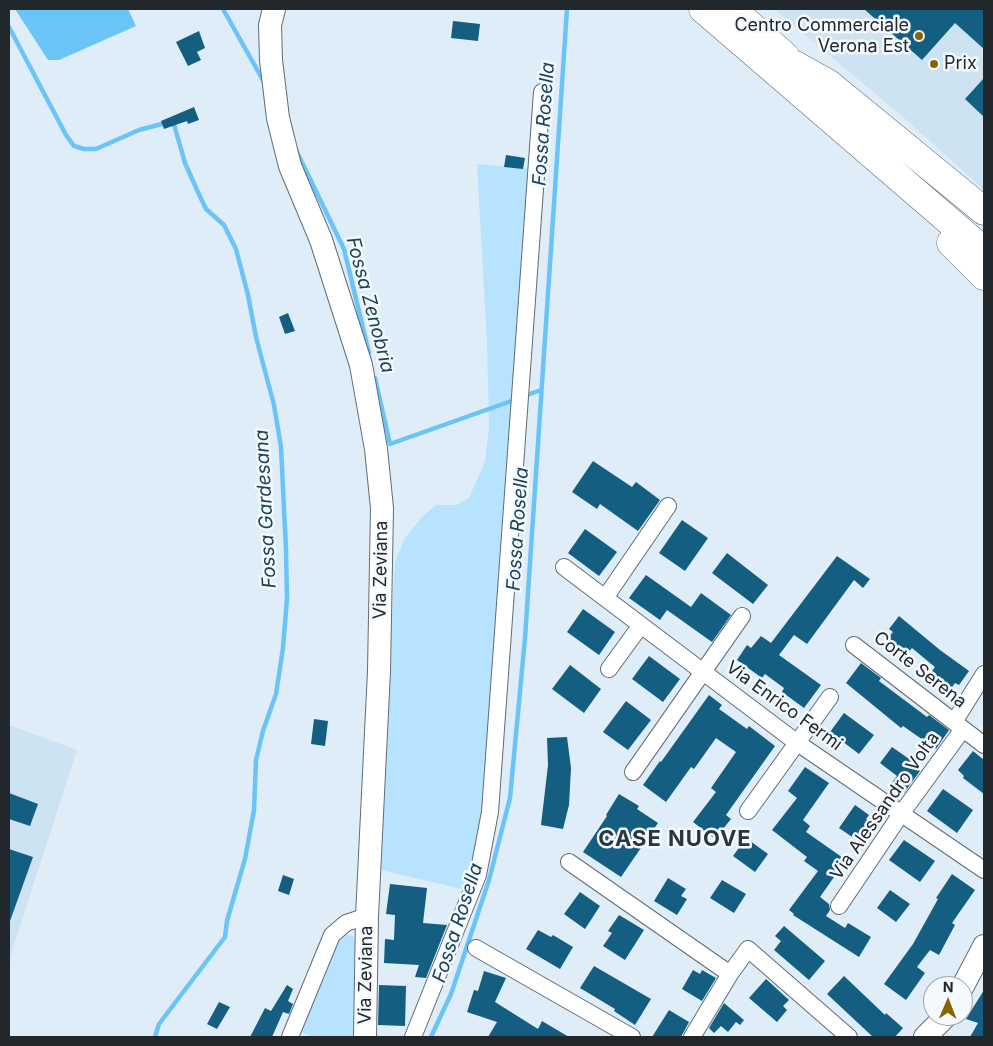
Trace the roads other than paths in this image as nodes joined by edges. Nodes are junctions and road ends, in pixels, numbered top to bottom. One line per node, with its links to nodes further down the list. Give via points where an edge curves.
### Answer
1 (703, 9): 4 (highway)
2 (732, 9): 4 (highway)
3 (274, 14): 30 (street, Via Zeviana, via 271,60 277,110 290,166 321,240 360,365 376,449 382,508)
4 (790, 73): 6 (highway, via 829,84); 7 (highway); 8 (highway); 9 (highway, via 895,186); 10 (highway)
5 (542, 92): 37 (street, via 490,812 478,876)
6 (984, 212)
7 (984, 234)
8 (984, 251)
9 (984, 266)
10 (984, 276)
11 (668, 506): 13 (street)
12 (564, 568): 13 (street, Via Enrico Fermi)
13 (606, 598): 15 (street, Via Enrico Fermi)
14 (742, 616): 18 (street)
15 (641, 625): 17 (street); 18 (street, Via Enrico Fermi)
16 (854, 645): 21 (street, Corte Serena)
17 (610, 669)
18 (703, 671): 22 (street, Via Enrico Fermi); 24 (street)
19 (984, 674): 21 (street, Via Alessandro Volta)
20 (830, 697): 22 (street)
21 (958, 726): 23 (street, Corte Serena); 26 (street, Via Alessandro Volta)
22 (796, 742): 25 (street); 26 (street, Via Enrico Fermi)
23 (984, 746)
24 (633, 772)
25 (748, 811)
26 (901, 814): 28 (street, Via Enrico Fermi); 29 (street, Via Alessandro Volta)
27 (569, 862): 33 (street)
28 (984, 870)
29 (840, 906)
30 (367, 916): 35 (street, via 346,923 332,934); 36 (street, Via Zeviana)
31 (984, 946): 34 (street)
32 (476, 948): 38 (street)
33 (730, 974): 39 (street); 40 (street, via 748,948)
34 (968, 976)
35 (290, 1037)
36 (364, 1037)
37 (413, 1037)
38 (632, 1037)
39 (692, 1037)
40 (849, 1037)

